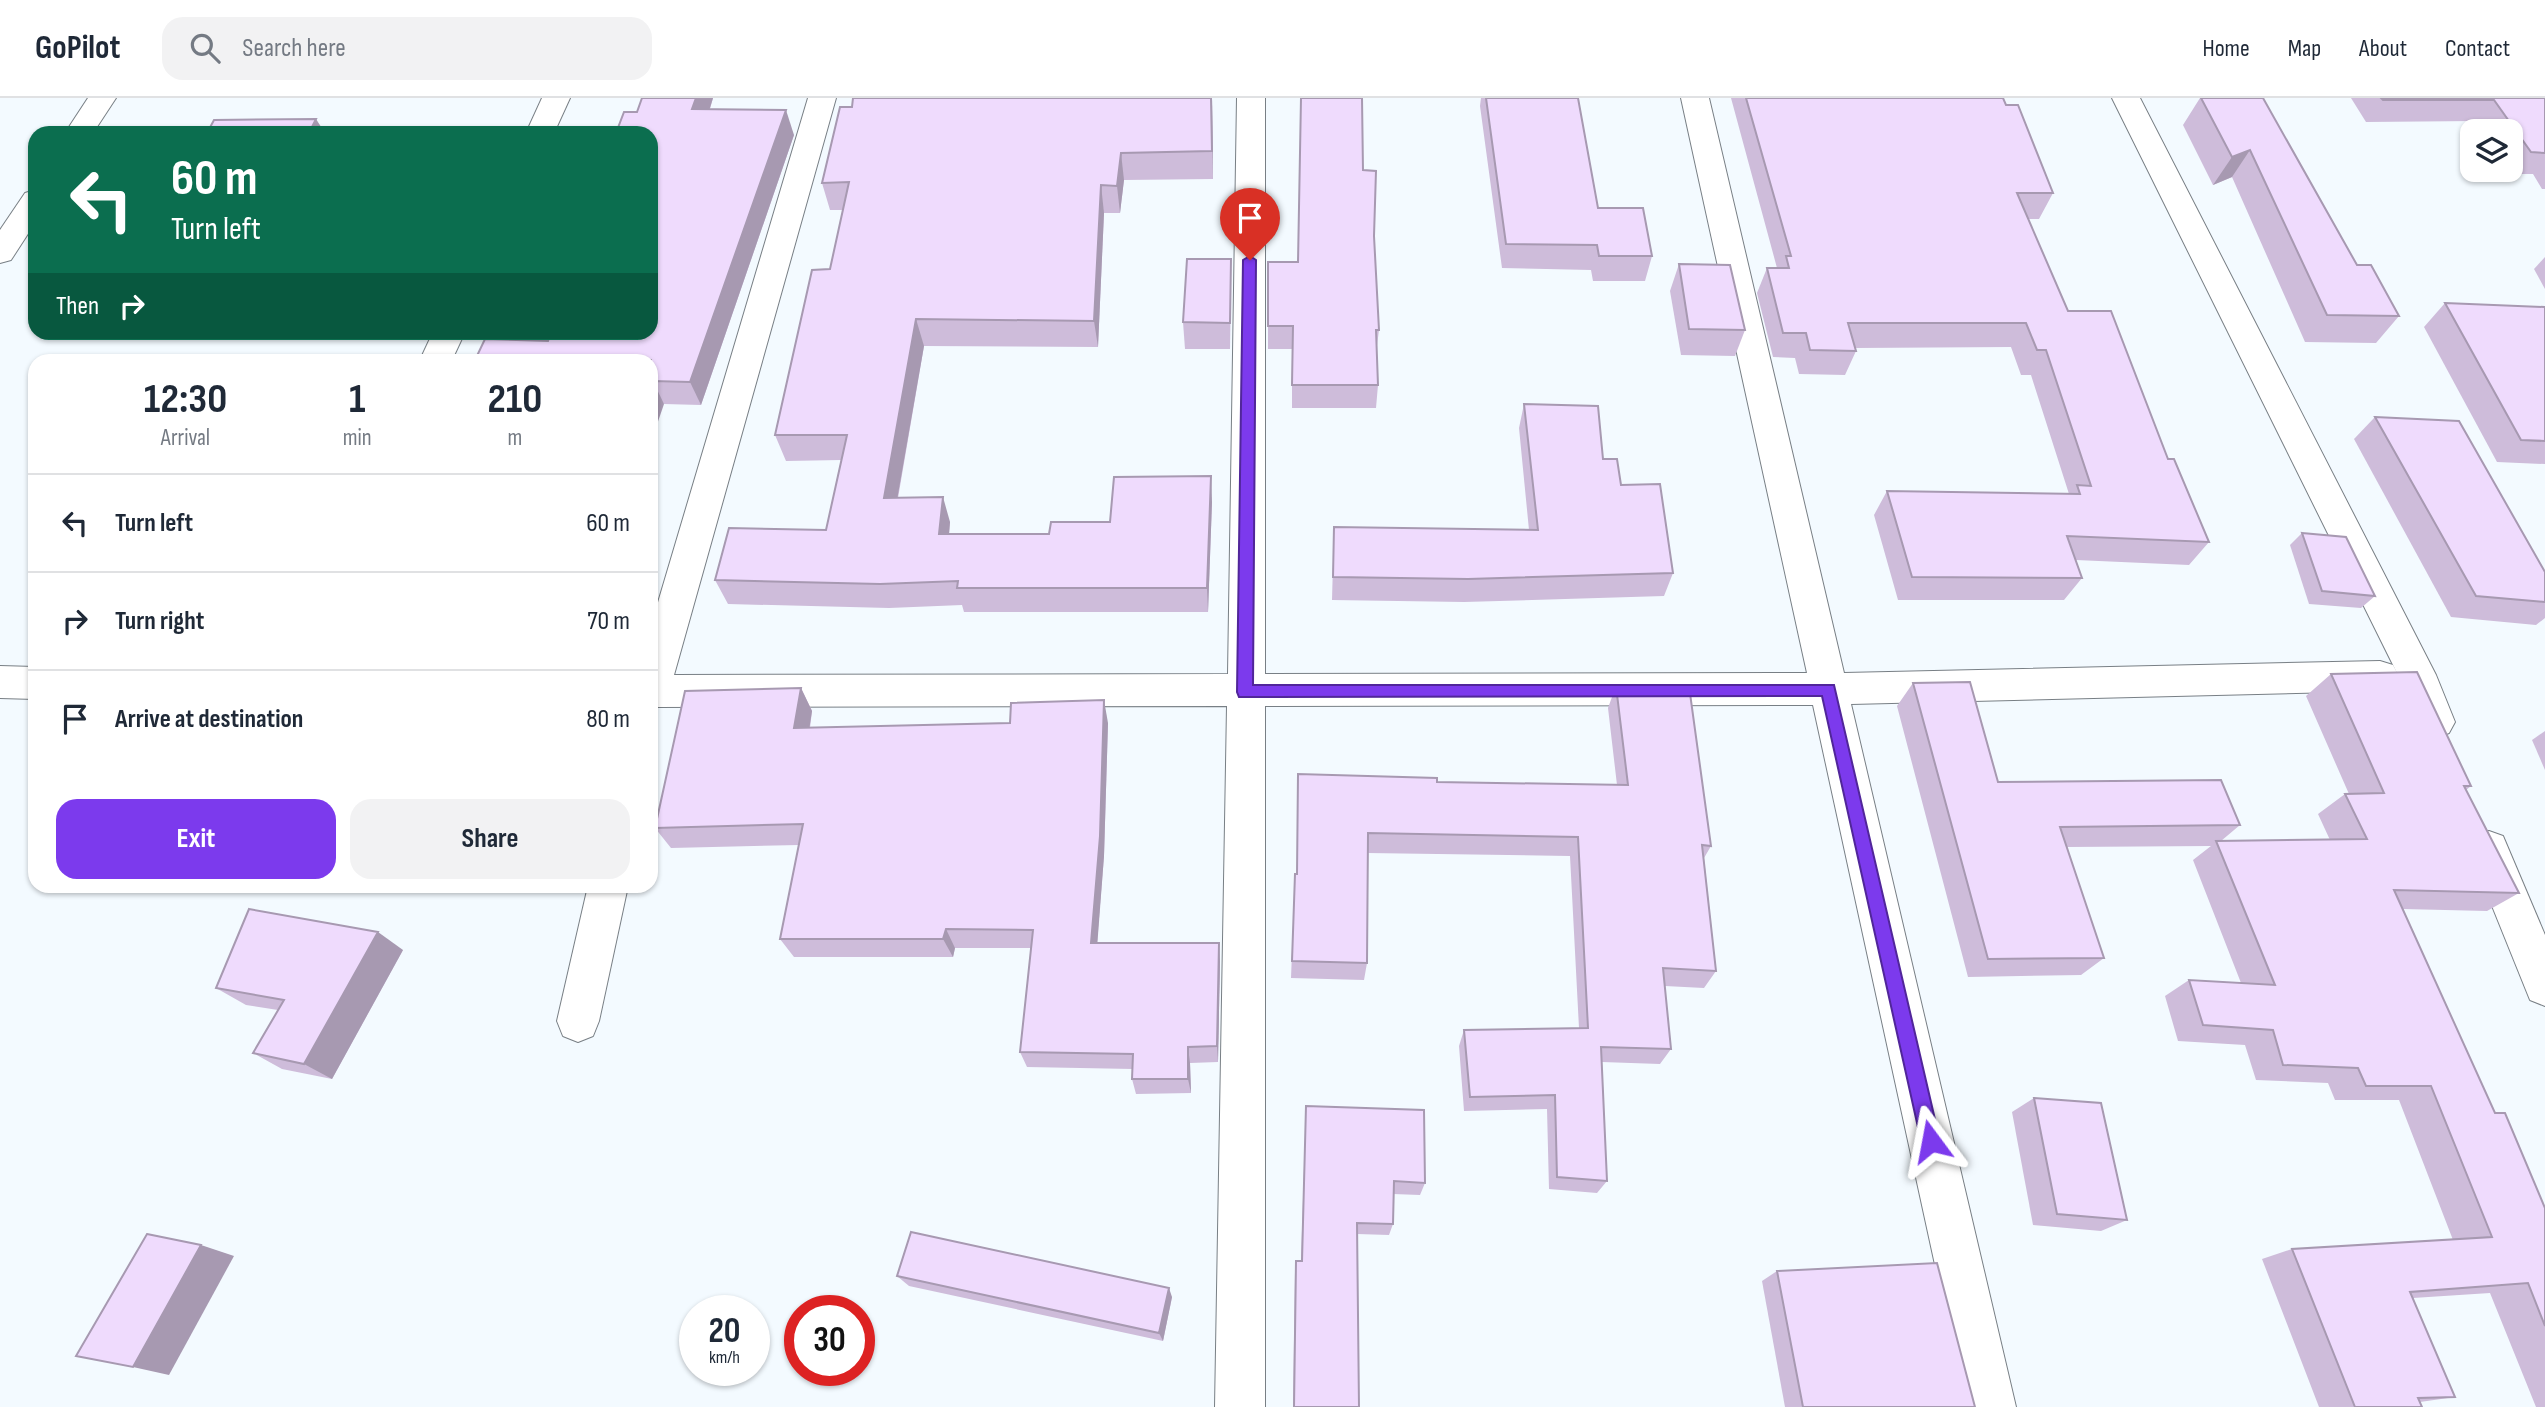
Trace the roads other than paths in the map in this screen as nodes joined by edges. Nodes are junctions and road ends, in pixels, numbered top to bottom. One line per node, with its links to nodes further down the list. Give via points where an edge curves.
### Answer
1 (102, 98): 7 (street)
2 (556, 98): 8 (street)
3 (822, 98): 11 (street)
4 (1251, 98): 17 (street)
5 (1695, 98): 16 (street)
6 (2126, 98): 12 (street)
7 (84, 126)
8 (543, 126)
9 (28, 211): 10 (street)
10 (0, 253)
11 (658, 666)
12 (2417, 675): 16 (street); 18 (street)
13 (0, 682): 14 (street)
14 (28, 683)
15 (658, 690): 17 (street)
16 (1829, 690): 17 (street); 24 (street)
17 (1245, 692): 23 (street)
18 (2448, 750)
19 (2479, 825): 21 (street)
20 (606, 893): 22 (street)
21 (2545, 986)
22 (578, 1021)
23 (1240, 1407)
24 (1991, 1407)

